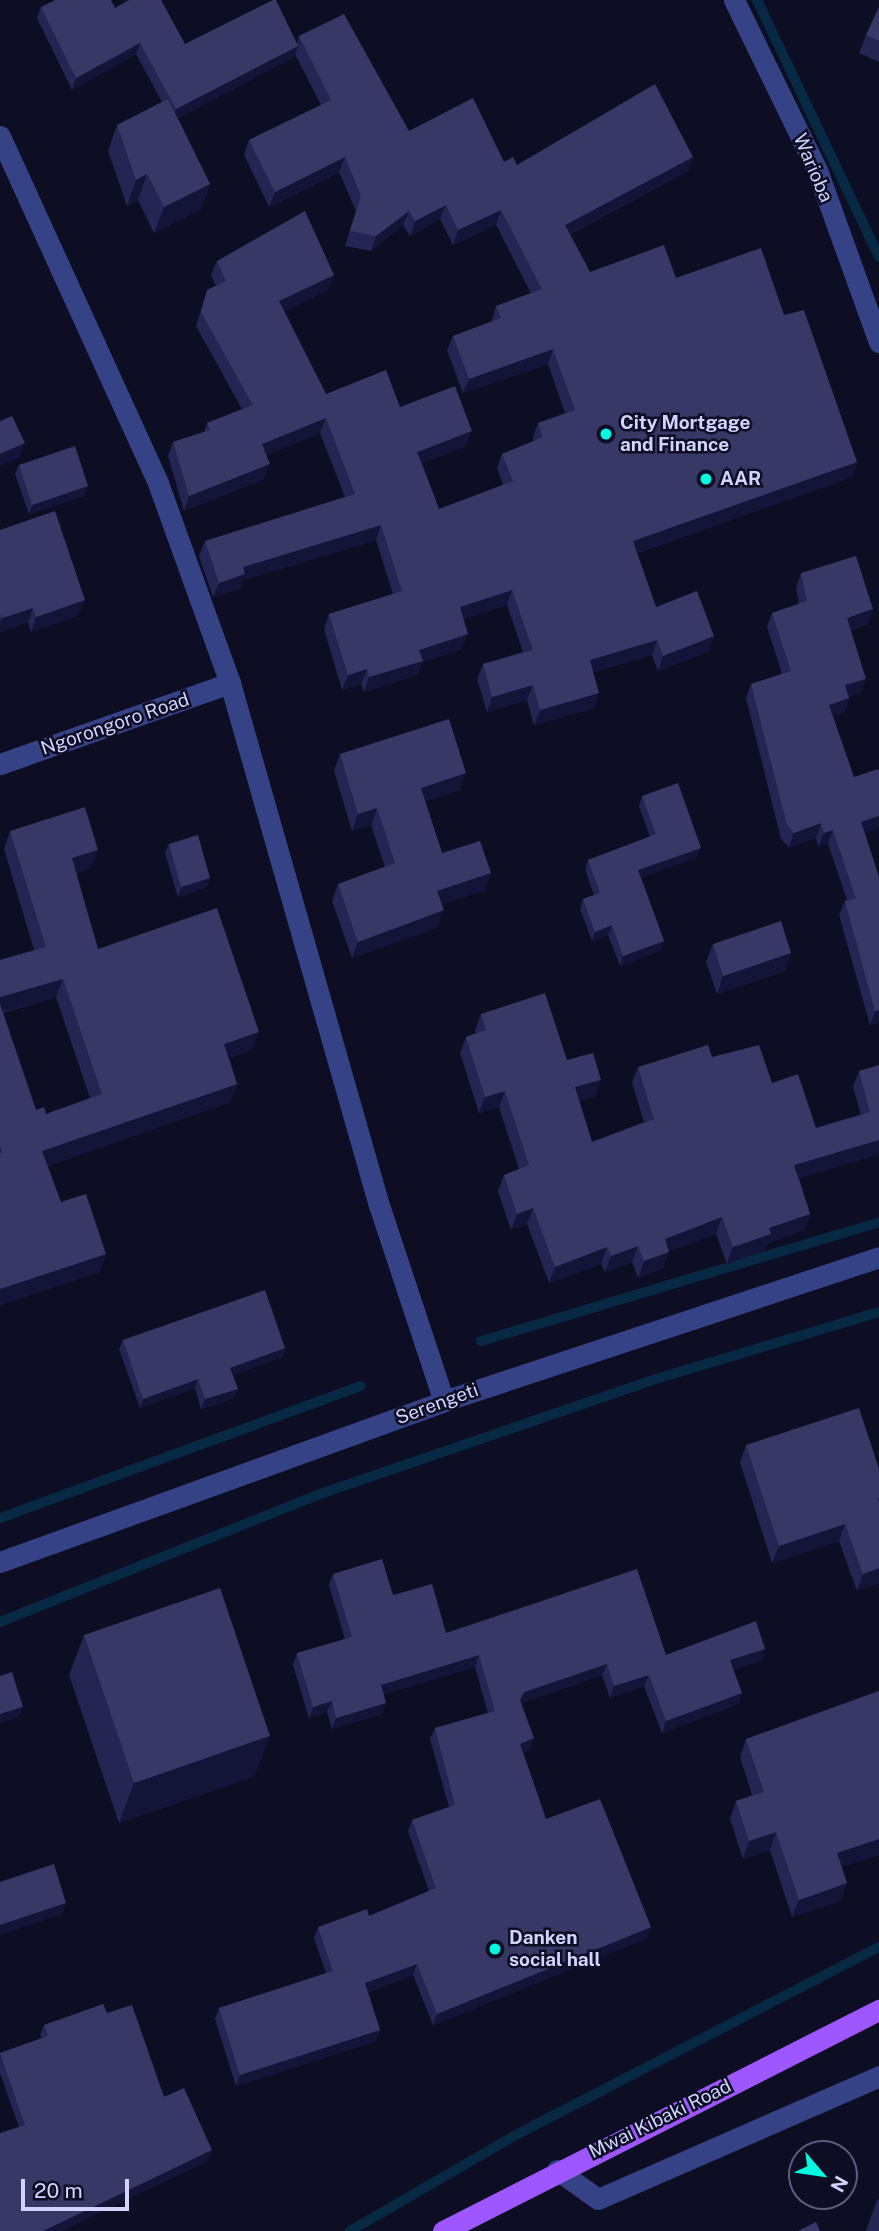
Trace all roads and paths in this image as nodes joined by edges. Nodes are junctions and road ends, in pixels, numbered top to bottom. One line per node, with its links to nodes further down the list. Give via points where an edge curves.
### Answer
1 (734, 0): 3 (street, Warioba, via 817,170)
2 (0, 136): 4 (street, via 158,483)
3 (879, 342)
4 (230, 683): 5 (street, Ngorongoro Road); 7 (street, via 378,1202)
5 (0, 764)
6 (879, 1257): 7 (street, Serengeti)
7 (444, 1401): 8 (street, Serengeti)
8 (0, 1562)
9 (879, 2010): 11 (main road, Mwai Kibaki Road)
10 (879, 2076): 11 (street, via 598,2199)
11 (557, 2169): 12 (main road, Mwai Kibaki Road)
12 (450, 2229)

